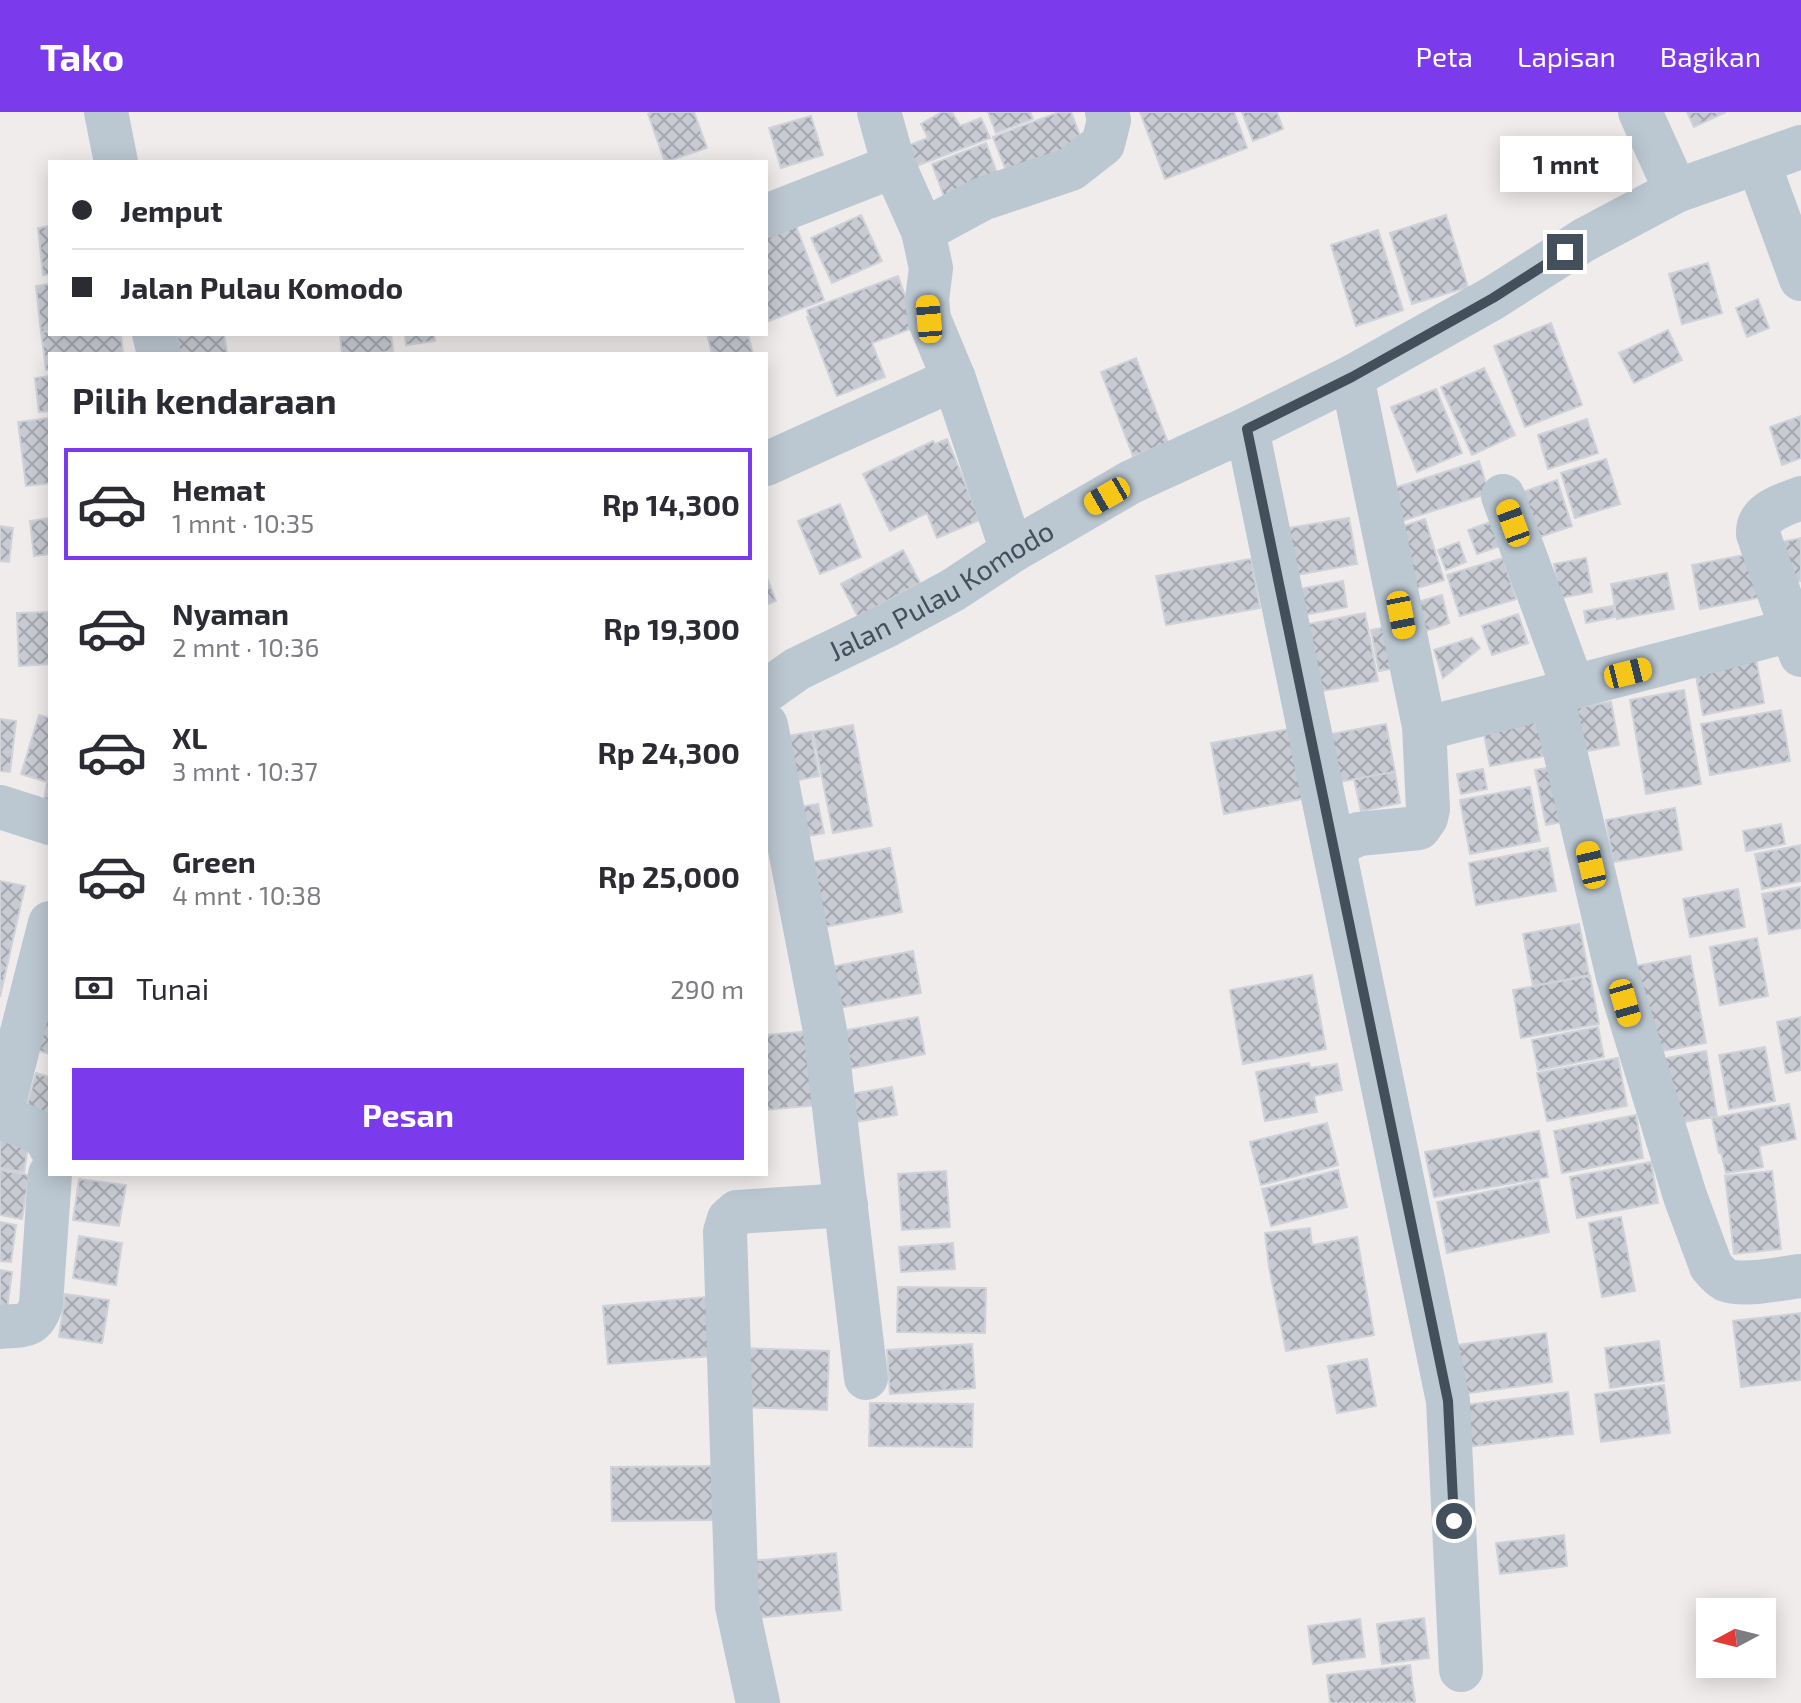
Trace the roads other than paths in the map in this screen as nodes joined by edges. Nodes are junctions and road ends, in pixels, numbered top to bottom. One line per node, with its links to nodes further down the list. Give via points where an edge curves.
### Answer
1 (106, 112): 6 (street)
2 (879, 112): 8 (street)
3 (1107, 112): 11 (street, via 1103,144 1071,169 982,199)
4 (1640, 112): 9 (street)
5 (1801, 147): 7 (street, Jalan Pulau Komodo)
6 (116, 160)
7 (1758, 162): 9 (street, Jalan Pulau Komodo); 12 (street)
8 (894, 166): 10 (street); 11 (street)
9 (1676, 191): 13 (street, Jalan Pulau Komodo)
10 (768, 215)
11 (923, 231): 14 (street, via 931,268 929,319)
12 (1801, 279)
13 (1352, 377): 15 (street, Jalan Pulau Komodo); 23 (street)
14 (954, 379): 16 (street); 19 (street)
15 (1247, 429): 19 (street, Jalan Pulau Komodo, via 1131,482); 27 (street)
16 (768, 463)
17 (1503, 496): 22 (street)
18 (1801, 498): 20 (street, via 1768,513 1758,528)
19 (1012, 551): 21 (street, Jalan Pulau Komodo, via 953,590 797,669)
20 (1798, 637): 22 (street)
21 (768, 690)
22 (1563, 692): 23 (street); 33 (street, via 1618,977 1711,1266 1734,1281)
23 (1424, 726): 27 (street, via 1428,809 1419,828 1359,834)
24 (768, 735): 32 (street, via 825,1031)
25 (0, 807): 26 (street)
26 (48, 822)
27 (1334, 845): 36 (street, via 1448,1401)
28 (48, 931): 29 (street)
29 (0, 1118): 30 (street)
30 (48, 1140)
31 (50, 1176): 34 (street, via 37,1317 30,1324)
32 (846, 1205): 35 (street); 37 (street, via 737,1212 725,1232 737,1606)
33 (1801, 1276)
34 (0, 1327)
35 (866, 1378)
36 (1461, 1670)
37 (758, 1703)

